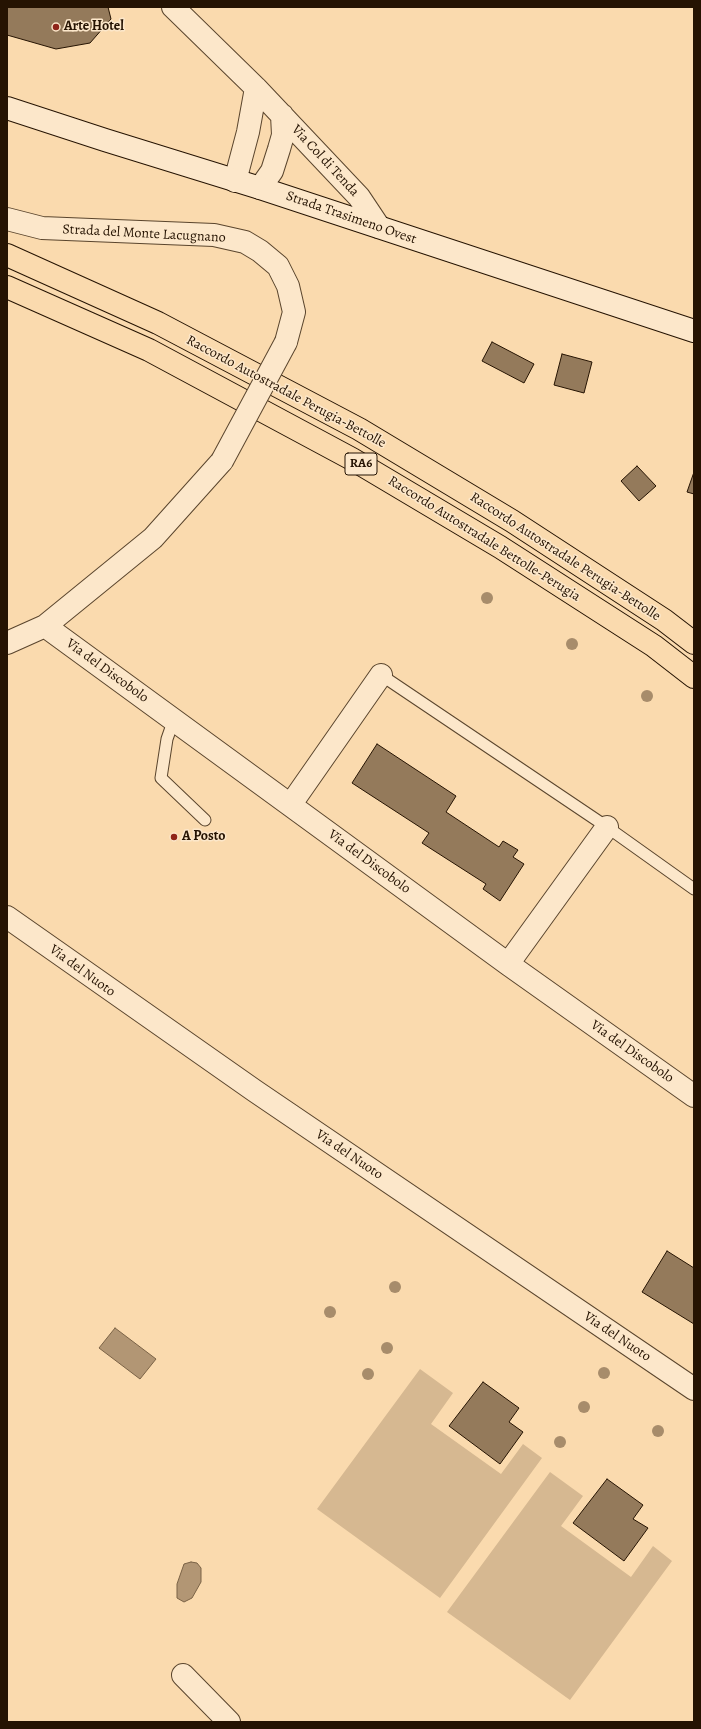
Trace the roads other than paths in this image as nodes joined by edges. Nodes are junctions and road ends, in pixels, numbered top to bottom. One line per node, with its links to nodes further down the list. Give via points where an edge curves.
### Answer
1 (173, 7): 2 (street, Via Col di Tenda)
2 (256, 88): 4 (street, Via Col di Tenda); 5 (street)
3 (7, 108): 5 (street, Strada Trasimeno Ovest)
4 (282, 116): 6 (street, Via Col di Tenda, via 283,134 272,171); 8 (street, Via Col di Tenda, via 359,197)
5 (235, 181): 6 (street, Strada Trasimeno Ovest)
6 (260, 188): 8 (street, Strada Trasimeno Ovest)
7 (7, 219): 12 (street, Strada del Monte Lacugnano, bridge, via 42,228 214,235 245,242 278,266 288,286 294,312 286,342 222,461 153,538)
8 (379, 227): 11 (street, Strada Trasimeno Ovest)
9 (7, 255): 14 (highway, Raccordo Autostradale Perugia-Bettolle / RA6, via 158,323 359,429 518,526 664,620)
10 (7, 287): 16 (highway, Raccordo Autostradale Bettolle-Perugia / RA6, via 149,350 352,459 500,547 654,646)
11 (694, 331)
12 (46, 626): 13 (street, Strada del Monte Lacugnano); 17 (street, Via del Discobolo)
13 (7, 643)
14 (694, 643)
15 (381, 675): 18 (street); 20 (lane)
16 (694, 677)
17 (174, 719): 18 (street, Via del Discobolo); 19 (lane, via 167,739 161,778)
18 (291, 804): 23 (street, Via del Discobolo)
19 (205, 820)
20 (607, 827): 21 (lane); 23 (street)
21 (694, 889)
22 (7, 916): 25 (street, Via del Nuoto, via 255,1091)
23 (508, 964): 24 (street, Via del Discobolo)
24 (694, 1096)
25 (694, 1389)
26 (183, 1675): 27 (street)
27 (229, 1722)

